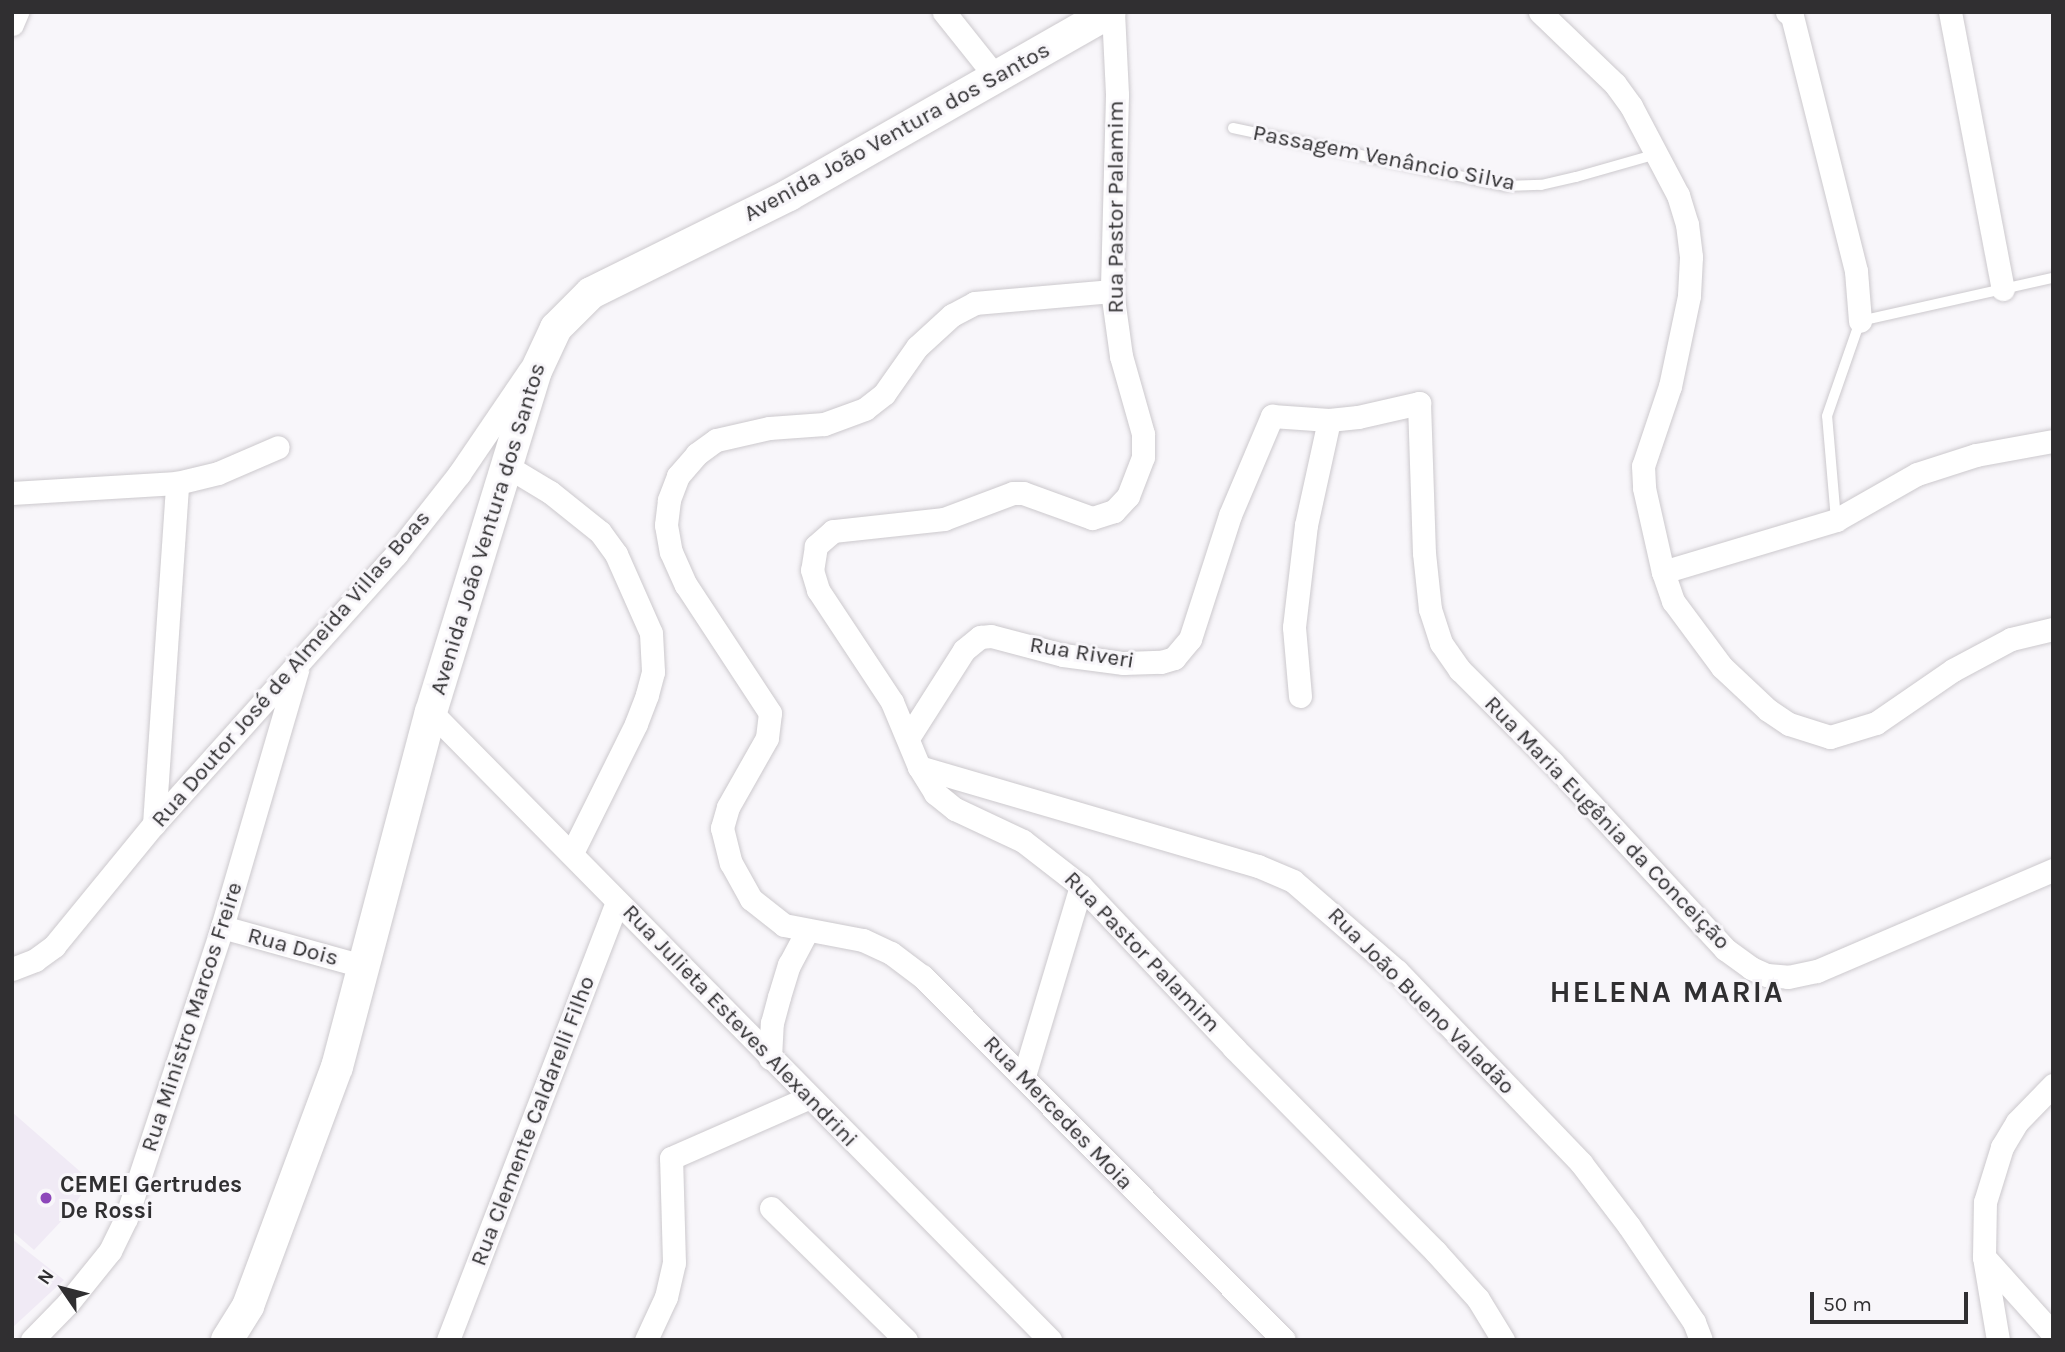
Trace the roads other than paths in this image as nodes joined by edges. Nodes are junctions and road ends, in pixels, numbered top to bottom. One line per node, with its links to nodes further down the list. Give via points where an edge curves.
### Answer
1 (17, 12): 7 (street)
2 (944, 12): 8 (street)
3 (1112, 12): 8 (main road, Avenida João Ventura dos Santos); 13 (street, Rua Pastor Palamim, via 1117,95)
4 (1540, 12): 10 (street, via 1615,84)
5 (1787, 12): 14 (street, via 1792,16 1856,271)
6 (1950, 12): 12 (street)
7 (12, 24)
8 (995, 76): 15 (main road, Avenida João Ventura dos Santos, via 789,195 590,293)
9 (1233, 128): 10 (lane, Passagem Venâncio Silva, via 1506,186 1541,185)
10 (1657, 154): 23 (street, via 1678,195 1691,257 1689,296 1670,386 1643,466)
11 (2053, 278): 12 (lane)
12 (2004, 289): 14 (lane)
13 (1112, 291): 28 (street, Rua Pastor Palamim, via 1121,356 1143,434 1143,457 1128,496 1114,511 1092,518 1013,493 944,519 833,531 816,546 812,570 818,590 869,664); 36 (street, Rua Mercedes Moia, via 975,303 933,330 884,394 865,410 824,424 769,428 716,440 678,476 666,525 671,552 709,624 770,713 767,738 728,807 722,828 724,842 751,899 784,925)
14 (1860, 321): 22 (lane, via 1827,416)
15 (545, 346): 19 (main road, Avenida João Ventura dos Santos); 25 (street, Rua Doutor José de Almeida Villas Boas, via 459,474)
16 (1329, 420): 26 (street, via 1306,524 1294,627); 28 (street, Rua Riveri, via 1272,416 1230,515 1190,639 1182,651 1161,662 1124,663 980,637 964,650); 32 (street, Rua Maria Eugênia da Conceição, via 1419,403 1423,554 1430,609 1441,643 1460,670 1725,949 1767,975 1788,977 1817,971)
17 (2053, 441): 22 (street, via 1976,455 1917,474)
18 (278, 447): 20 (street, via 218,473)
19 (505, 466): 27 (main road, Avenida João Ventura dos Santos); 31 (street, via 550,492 600,532 616,554 651,633 653,673 647,695)
20 (177, 483): 21 (street); 30 (street)
21 (12, 493)
22 (1836, 520): 23 (street)
23 (1663, 572): 24 (street, via 1673,601 1722,667 1789,724 1830,737 1876,723 1953,670 2011,639)
24 (2053, 629)
25 (299, 666): 30 (street, Rua Doutor José de Almeida Villas Boas); 35 (street, Rua Ministro Marcos Freire)
26 (1300, 696)
27 (431, 712): 31 (street, Rua Julieta Esteves Alexandrini); 37 (main road, Avenida João Ventura dos Santos)
28 (908, 738): 29 (street, Rua Pastor Palamim)
29 (919, 766): 33 (street, Rua Pastor Palamim, via 944,801 1023,841); 54 (street, Rua João Bueno Valadão, via 1258,866 1293,881 1397,971 1581,1163 1629,1226 1694,1322)
30 (154, 824): 38 (street, Rua Doutor José de Almeida Villas Boas, via 54,946)
31 (572, 853): 34 (street, Rua Julieta Esteves Alexandrini)
32 (2053, 870)
33 (1081, 886): 40 (street); 53 (street, Rua Pastor Palamim, via 1435,1251 1478,1299)
34 (617, 901): 39 (street, Rua Julieta Esteves Alexandrini); 49 (street, Rua Clemente Caldarelli Filho)
35 (222, 928): 37 (street, Rua Dois); 47 (street, Rua Ministro Marcos Freire, via 126,1218 110,1251)
36 (807, 931): 39 (street, via 779,997); 40 (street, Rua Mercedes Moia, via 863,940 891,953 922,976)
37 (363, 966): 48 (main road, Avenida João Ventura dos Santos, via 337,1066 247,1306)
38 (12, 969)
39 (769, 1058): 42 (street, Rua Julieta Esteves Alexandrini)
40 (1024, 1076): 52 (street, Rua Mercedes Moia)
41 (2053, 1085): 44 (street, via 2017,1122 1994,1166 1985,1202)
42 (808, 1098): 50 (street, via 671,1158 674,1263 666,1297); 51 (street, Rua Julieta Esteves Alexandrini)
43 (771, 1208): 46 (street)
44 (1984, 1258): 45 (street); 55 (street)
45 (2053, 1334)
46 (902, 1338)
47 (32, 1340)
48 (227, 1340)
49 (448, 1340)
50 (646, 1340)
51 (1050, 1340)
52 (1284, 1340)
53 (1503, 1340)
54 (1701, 1340)
55 (1998, 1340)

